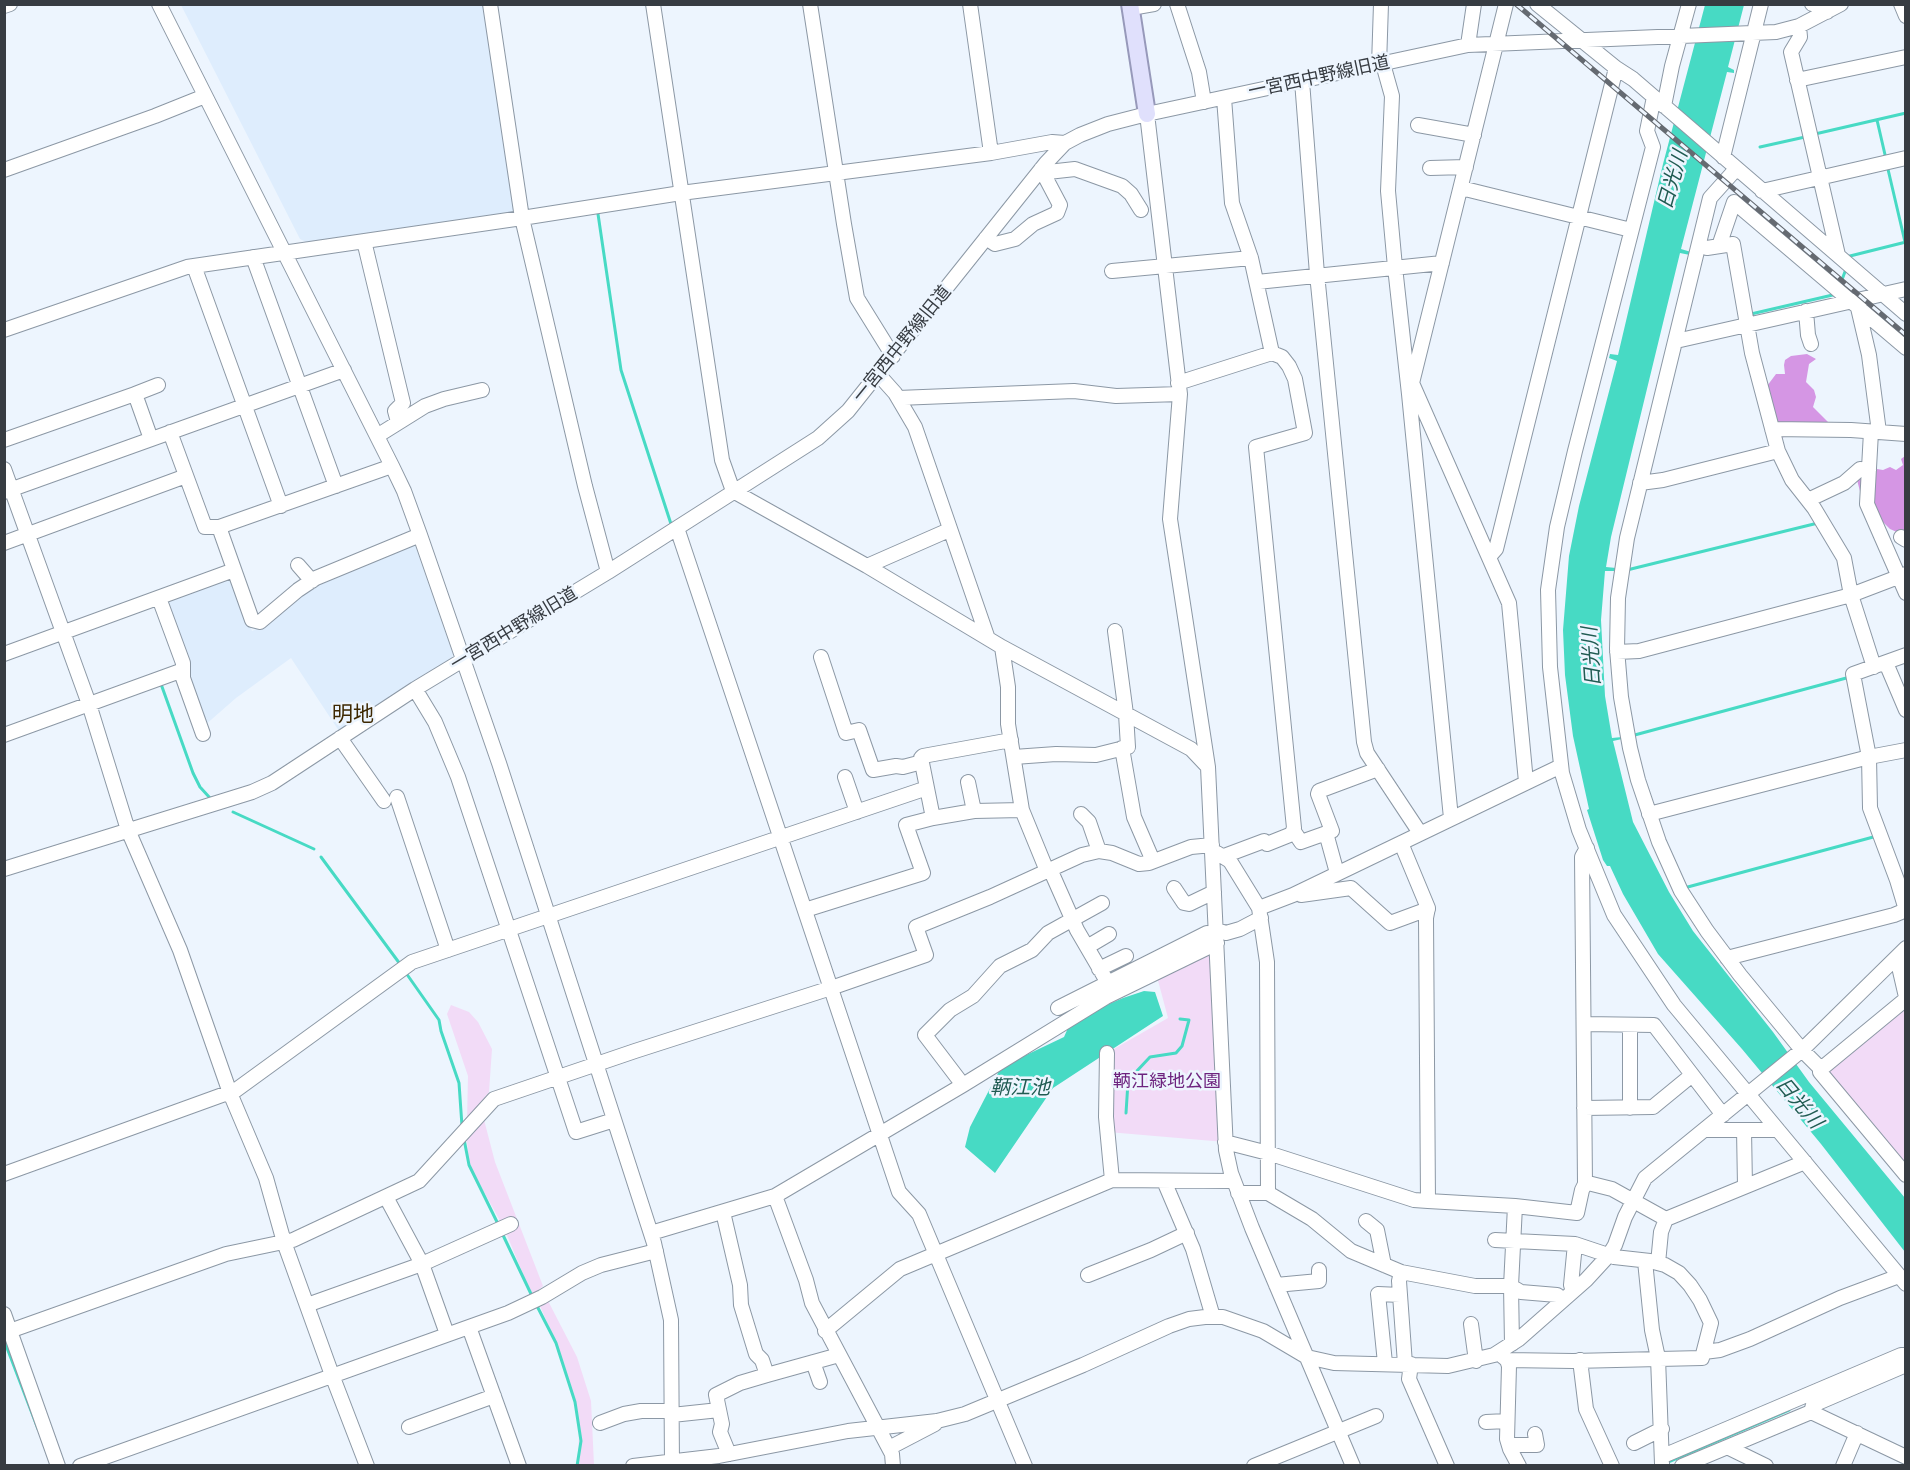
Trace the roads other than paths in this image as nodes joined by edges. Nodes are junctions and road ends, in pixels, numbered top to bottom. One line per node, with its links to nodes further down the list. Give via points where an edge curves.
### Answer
1 (10, 4): 17 (street)
2 (159, 4): 32 (street)
3 (490, 4): 55 (street)
4 (653, 4): 52 (street)
5 (810, 4): 48 (street)
6 (970, 4): 40 (street)
7 (1154, 4): 18 (street)
8 (1177, 4): 34 (street, via 1199,72)
9 (1381, 4): 28 (street)
10 (1474, 4): 26 (street)
11 (1506, 4): 25 (street)
12 (1537, 4): 24 (street)
13 (1689, 4): 23 (street)
14 (1761, 4): 22 (street)
15 (1841, 4): 19 (street, 一宮西中野線旧道)
16 (1900, 4): 20 (street)
17 (4, 6)
18 (1131, 6): 36 (main road)
19 (1822, 7): 21 (street, 一宮西中野線旧道)
20 (1905, 16)
21 (1799, 26): 22 (street, 一宮西中野線旧道); 30 (street, via 1800,37 1791,52)
22 (1754, 34): 23 (street, 一宮西中野線旧道); 41 (street)
23 (1681, 36): 24 (street, 一宮西中野線旧道); 35 (street)
24 (1583, 40): 25 (street, 一宮西中野線旧道); 29 (street)
25 (1497, 43): 26 (street, 一宮西中野線旧道); 38 (street)
26 (1468, 45): 28 (street, 一宮西中野線旧道)
27 (1905, 57): 30 (street)
28 (1381, 64): 31 (street, 一宮西中野線旧道); 66 (street, via 1392,96 1388,191)
29 (1616, 68): 35 (street); 54 (street)
30 (1797, 80): 49 (street)
31 (1302, 81): 33 (street, 一宮西中野線旧道); 68 (street)
32 (205, 96): 47 (street); 59 (street)
33 (1224, 98): 34 (street, 一宮西中野線旧道); 62 (street, via 1232,203)
34 (1204, 102): 36 (street, 一宮西中野線旧道)
35 (1659, 102): 41 (street); 56 (street, via 1647,131 1653,147)
36 (1147, 114): 39 (street, 一宮西中野線旧道, via 1108,124); 65 (street)
37 (1418, 126): 38 (street)
38 (1474, 135): 43 (street)
39 (1065, 143): 40 (street); 45 (street, 一宮西中野線旧道)
40 (991, 153): 48 (street)
41 (1723, 157): 46 (street)
42 (1905, 158): 49 (street)
43 (1466, 167): 44 (street); 50 (street)
44 (1430, 168)
45 (1041, 169): 53 (street, via 1075,169 1122,186); 57 (street, 一宮西中野線旧道); 57 (street, via 1060,205 1057,213 1033,224 1015,239 995,244)
46 (1736, 169): 51 (street); 77 (street, via 1710,198)
47 (4, 170)
48 (836, 173): 52 (street); 81 (street, via 857,298)
49 (1821, 177): 51 (street); 60 (street)
50 (1461, 188): 54 (street); 63 (street)
51 (1762, 191): 60 (street)
52 (681, 193): 55 (street); 108 (street, via 722,460)
53 (1141, 210)
54 (1578, 217): 56 (street); 117 (street, via 1496,549)
55 (522, 218): 58 (street); 121 (street)
56 (1631, 230): 151 (street, via 1557,527 1548,590 1550,667)
57 (986, 238): 81 (street, 一宮西中野線旧道)
58 (364, 241): 59 (street); 92 (street, via 403,403 395,411)
59 (284, 252): 61 (street); 82 (street)
60 (1838, 255): 71 (street)
61 (253, 258): 64 (street); 86 (street)
62 (1251, 258): 65 (street); 69 (street)
63 (1442, 263): 66 (street); 84 (street)
64 (194, 266): 76 (street); 91 (street)
65 (1165, 266): 67 (street); 87 (street)
66 (1395, 267): 68 (street); 84 (street)
67 (1112, 271)
68 (1317, 274): 69 (street); 153 (street, via 1364,742)
69 (1257, 282): 80 (street)
70 (1905, 289): 71 (street)
71 (1881, 294): 72 (street); 74 (street)
72 (1854, 303): 73 (street); 75 (street, via 1734,202 1713,247 1733,244); 79 (street); 95 (street, via 1867,343)
73 (1806, 311): 75 (street); 78 (street)
74 (1905, 314)
75 (1747, 325): 77 (street); 93 (street)
76 (4, 330)
77 (1676, 341): 105 (street)
78 (1811, 344)
79 (1905, 348)
80 (1272, 353): 87 (street); 166 (street, via 1282,357 1295,379 1305,433 1256,447)
81 (893, 356): 83 (street, 一宮西中野線旧道)
82 (344, 370): 86 (street); 97 (street)
83 (878, 374): 90 (street); 108 (street, 一宮西中野線旧道, via 848,411 819,438)
84 (1410, 383): 117 (street); 164 (street)
85 (158, 385): 89 (street)
86 (299, 386): 91 (street); 106 (street)
87 (1179, 389): 90 (street, via 1116,396 1074,391); 152 (street, via 1170,519)
88 (482, 390): 92 (street, via 425,406)
89 (135, 394): 98 (street); 99 (street)
90 (898, 398): 113 (street, via 915,427)
91 (244, 405): 94 (street); 110 (street)
92 (398, 422): 97 (street)
93 (1772, 429): 95 (street); 100 (street)
94 (170, 432): 98 (street); 104 (street)
95 (1875, 432): 96 (street); 103 (street)
96 (1905, 434)
97 (377, 436): 101 (street)
98 (151, 439): 107 (street)
99 (4, 440)
100 (1779, 451): 105 (street); 109 (street, via 1792,480)
101 (392, 465): 106 (street); 115 (street)
102 (4, 469): 107 (street)
103 (1869, 470): 109 (street, via 1860,469 1844,483); 122 (street, via 1867,504)
104 (186, 476): 111 (street, via 205,527); 114 (street)
105 (1640, 483): 131 (street, via 1618,598)
106 (336, 486): 110 (street)
107 (8, 490): 114 (street)
108 (733, 491): 112 (street, 一宮西中野線旧道); 119 (street)
109 (1808, 500): 125 (street, via 1844,558)
110 (281, 506): 111 (street)
111 (219, 527): 120 (street)
112 (677, 528): 121 (street, 一宮西中野線旧道); 169 (street)
113 (949, 530): 119 (street); 129 (street)
114 (29, 534): 116 (street); 128 (street)
115 (420, 535): 123 (street); 135 (street)
116 (4, 543)
117 (1489, 557): 156 (street, via 1509,603)
118 (298, 565): 123 (street)
119 (867, 566): 129 (street)
120 (234, 570): 123 (street, via 252,620 260,622); 126 (street)
121 (608, 572): 135 (street, 一宮西中野線旧道)
122 (1902, 575): 124 (street); 125 (street)
123 (312, 581)
124 (1905, 593)
125 (1851, 596): 131 (street, via 1639,651); 136 (street)
126 (159, 598): 128 (street); 137 (street)
127 (1115, 631): 141 (street)
128 (63, 633): 132 (street); 139 (street)
129 (987, 636): 130 (street)
130 (1002, 647): 141 (street); 145 (street)
131 (1617, 652): 162 (street, via 1629,748)
132 (4, 654)
133 (1905, 655): 136 (street)
134 (821, 657): 150 (street, via 846,734 859,730 873,770)
135 (462, 660): 138 (street, 一宮西中野線旧道); 187 (street)
136 (1880, 665): 140 (street); 149 (street, via 1853,674)
137 (183, 670): 139 (street); 142 (street)
138 (415, 689): 144 (street, 一宮西中野線旧道); 189 (street, via 435,722 458,777)
139 (89, 705): 143 (street); 165 (street)
140 (1905, 710)
141 (1126, 714): 146 (street, via 1128,747); 152 (street, via 1191,749)
142 (203, 734)
143 (4, 735)
144 (340, 738): 165 (street, 一宮西中野線旧道, via 252,792); 193 (street, via 390,799)
145 (1011, 740): 148 (street); 150 (street, via 923,756)
146 (1122, 748): 148 (street, via 1086,756); 174 (street, via 1134,817)
147 (1905, 750): 149 (street)
148 (1014, 757): 158 (street)
149 (1869, 757): 162 (street); 185 (street, via 1870,808)
150 (922, 762): 157 (street)
151 (1561, 766): 156 (street); 171 (street)
152 (1208, 767): 173 (street)
153 (1378, 769): 167 (street, via 1319,791 1332,831); 168 (street)
154 (845, 777): 160 (street)
155 (968, 782): 159 (street)
156 (1527, 782): 164 (street)
157 (927, 788): 160 (street); 163 (street)
158 (1022, 810): 159 (street); 176 (street)
159 (974, 811): 163 (street)
160 (857, 812): 169 (street)
161 (1081, 814): 172 (street, via 1089,822)
162 (1649, 814): 196 (street, via 1681,891)
163 (933, 818): 184 (street, via 906,825 923,873)
164 (1451, 818): 168 (street)
165 (128, 830): 175 (street, 一宮西中野線旧道); 211 (street, via 180,950)
166 (1293, 830): 167 (street, via 1301,842); 173 (street, via 1292,834 1267,844)
167 (1326, 833): 177 (street)
168 (1420, 833): 170 (street)
169 (782, 837): 184 (street); 187 (street)
170 (1401, 843): 177 (street); 183 (street)
171 (1587, 848): 202 (street, via 1582,856); 212 (street, via 1614,915 1674,1005)
172 (1099, 851): 174 (street, via 1139,864); 176 (street)
173 (1216, 851): 174 (street, via 1191,847); 180 (street); 186 (street, via 1230,861)
174 (1153, 861)
175 (4, 869)
176 (1049, 870): 188 (street); 198 (street, via 916,927 926,955)
177 (1340, 872): 179 (street); 181 (street)
178 (1174, 888): 180 (street, via 1189,904)
179 (1350, 888): 181 (street); 183 (street, via 1390,923)
180 (1214, 892): 191 (street)
181 (1293, 895): 186 (street)
182 (1102, 903): 188 (street)
183 (1428, 909): 234 (street)
184 (804, 910): 198 (street)
185 (1905, 910): 196 (street)
186 (1260, 913): 191 (street, via 1240,929); 222 (street, via 1268,962)
187 (548, 916): 189 (street); 206 (street)
188 (1072, 918): 192 (street); 210 (street, via 1048,933 1032,950 1000,966 973,996 950,1010 925,1035)
189 (508, 929): 193 (street); 209 (street)
190 (1109, 934): 192 (street)
191 (1213, 935): 199 (street); 221 (street)
192 (1087, 947): 197 (street)
193 (448, 950): 211 (street, via 412,962)
194 (1901, 953): 200 (street); 204 (street)
195 (1126, 956): 197 (street)
196 (1727, 958): 204 (street)
197 (1100, 969): 199 (street)
198 (831, 988): 206 (street); 220 (street)
199 (1111, 988): 201 (street); 210 (street)
200 (1905, 998): 207 (street)
201 (1058, 1008)
202 (1584, 1024): 203 (street); 213 (street)
203 (1630, 1025): 208 (street, via 1654,1025); 214 (street)
204 (1802, 1050): 207 (street); 212 (street)
205 (1107, 1053): 226 (street, via 1106,1117)
206 (596, 1064): 209 (street); 216 (street)
207 (1821, 1069): 225 (street)
208 (1692, 1075): 214 (street, via 1653,1107); 215 (street)
209 (557, 1077): 216 (street, via 576,1132); 233 (street, via 494,1100 419,1181)
210 (963, 1085): 220 (street)
211 (230, 1093): 224 (street); 245 (street, via 266,1178)
212 (1748, 1094): 215 (street); 219 (street)
213 (1584, 1108): 214 (street); 228 (street)
214 (1630, 1108)
215 (1723, 1115): 217 (street)
216 (614, 1120): 241 (street)
217 (1705, 1130): 218 (street); 235 (street, via 1645,1178)
218 (1744, 1130): 219 (street); 229 (street)
219 (1778, 1130): 223 (street)
220 (879, 1135): 232 (street); 248 (street, via 899,1192 919,1214)
221 (1226, 1142): 222 (street); 230 (street)
222 (1268, 1154): 231 (street); 234 (street)
223 (1805, 1162): 229 (street); 256 (street)
224 (4, 1174)
225 (1905, 1175)
226 (1112, 1180): 227 (street); 248 (street)
227 (1164, 1181): 230 (street); 242 (street)
228 (1585, 1184): 235 (street, via 1612,1189); 236 (street, via 1577,1213)
229 (1745, 1186): 238 (street)
230 (1236, 1187): 231 (street); 257 (street)
231 (1268, 1193): 252 (street, via 1312,1219 1351,1251)
232 (775, 1196): 237 (street); 266 (street)
233 (386, 1197): 245 (street); 251 (street)
234 (1428, 1201): 236 (street)
235 (1633, 1201): 238 (street); 249 (street)
236 (1515, 1206): 244 (street)
237 (723, 1212): 241 (street); 283 (street, via 741,1305)
238 (1666, 1218): 250 (street)
239 (1366, 1221): 252 (street, via 1377,1230)
240 (512, 1224): 251 (street)
241 (651, 1233): 247 (street)
242 (1187, 1233): 255 (street); 263 (street)
243 (1495, 1240): 244 (street)
244 (1514, 1241): 246 (street); 258 (street)
245 (284, 1242): 261 (street); 267 (street, via 226,1254)
246 (1575, 1244): 249 (street); 260 (street)
247 (656, 1251): 265 (street, via 601,1265 517,1309); 289 (street, via 671,1320)
248 (935, 1254): 266 (street, via 900,1269); 286 (street)
249 (1609, 1255): 250 (street); 260 (street)
250 (1652, 1262): 270 (street, via 1679,1273 1700,1300 1712,1323); 275 (street, via 1645,1303)
251 (422, 1264): 261 (street); 268 (street)
252 (1384, 1265): 254 (street)
253 (1318, 1270): 257 (street, via 1319,1281)
254 (1401, 1272): 258 (street, via 1475,1286); 259 (street)
255 (1088, 1275)
256 (1902, 1280): 270 (street, via 1840,1298 1750,1339)
257 (1276, 1285): 274 (street)
258 (1511, 1286): 260 (street, via 1521,1293); 269 (street)
259 (1400, 1295): 279 (street, via 1378,1294); 280 (street)
260 (1568, 1295): 269 (street)
261 (307, 1305): 282 (street)
262 (4, 1314): 267 (street)
263 (1213, 1317): 274 (street, via 1263,1331); 286 (street, via 1169,1326)
264 (1472, 1324): 277 (street)
265 (469, 1327): 268 (street); 285 (street)
266 (825, 1331): 271 (street)
267 (8, 1332): 309 (street)
268 (447, 1334): 282 (street)
269 (1512, 1344): 273 (street)
270 (1704, 1352): 275 (street, via 1702,1358)
271 (839, 1355): 278 (street); 296 (street)
272 (1905, 1355): 307 (street)
273 (1503, 1356): 276 (street); 277 (street); 292 (street, via 1509,1386)
274 (1307, 1357): 279 (street, via 1334,1363); 298 (street)
275 (1658, 1358): 276 (street); 297 (street)
276 (1580, 1360): 320 (street, via 1586,1409)
277 (1476, 1361): 280 (street, via 1448,1366)
278 (813, 1362): 283 (street); 284 (street)
279 (1385, 1364): 280 (street)
280 (1408, 1364): 318 (street, via 1409,1379)
281 (1905, 1365): 288 (street, via 1813,1406)
282 (332, 1375): 310 (street); 311 (street)
283 (767, 1375): 287 (street, via 716,1395)
284 (820, 1382)
285 (494, 1396): 295 (street); 312 (street)
286 (997, 1401): 291 (street); 315 (street)
287 (719, 1410): 289 (street); 306 (street, via 720,1432)
288 (1811, 1412): 299 (street); 303 (street)
289 (672, 1413): 294 (street, via 641,1411); 308 (street)
290 (1376, 1416): 298 (street)
291 (945, 1419): 296 (street); 304 (street)
292 (1507, 1420): 293 (street); 302 (street)
293 (1486, 1422)
294 (600, 1423)
295 (409, 1427)
296 (878, 1429): 304 (street); 306 (street, via 848,1431)
297 (1662, 1429): 301 (street); 307 (street)
298 (1338, 1431): 316 (street); 317 (street)
299 (1857, 1433): 305 (street, via 1883,1439); 323 (street)
300 (1535, 1434): 302 (street, via 1537,1445)
301 (1634, 1443)
302 (1509, 1445): 319 (street)
303 (1727, 1447): 321 (street); 322 (street)
304 (889, 1448): 314 (street)
305 (1905, 1457)
306 (733, 1458): 308 (street)
307 (1663, 1461)
308 (672, 1464): 313 (street)
309 (58, 1466)
310 (80, 1466)
311 (367, 1466)
312 (519, 1466)
313 (633, 1466)
314 (893, 1466)
315 (1025, 1466)
316 (1254, 1466)
317 (1353, 1466)
318 (1448, 1466)
319 (1519, 1466)
320 (1612, 1466)
321 (1682, 1466)
322 (1766, 1466)
323 (1843, 1466)

